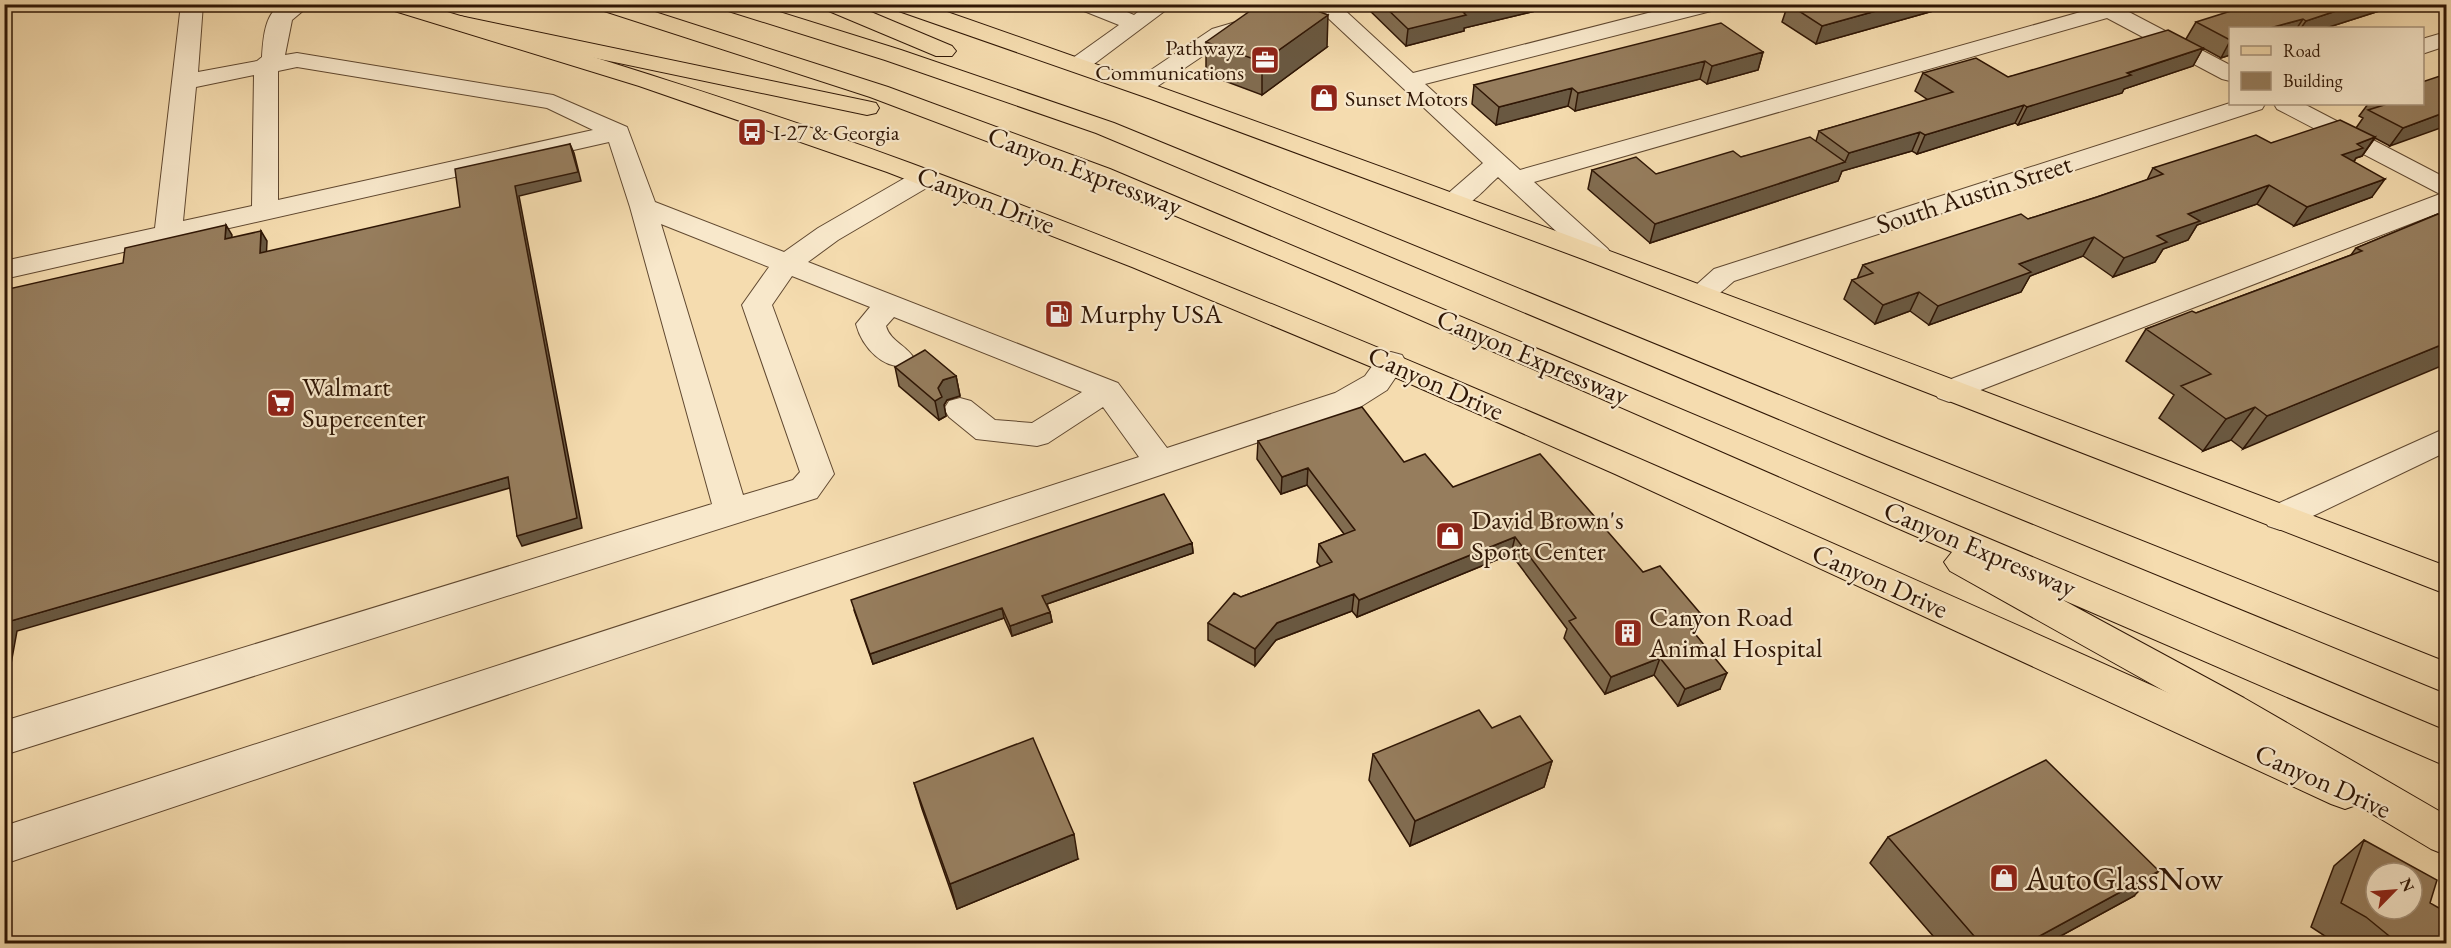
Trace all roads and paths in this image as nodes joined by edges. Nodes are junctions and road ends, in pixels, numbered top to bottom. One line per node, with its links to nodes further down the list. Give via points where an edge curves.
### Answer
1 (192, 4): 23 (street)
2 (300, 4): 19 (street, via 277,23 273,60)
3 (396, 4): 15 (main road, Canyon Drive)
4 (606, 4): 29 (main road, Canyon Expressway, via 879,92)
5 (730, 4): 27 (main road, Canyon Expressway)
6 (832, 4): 27 (main road, via 1000,72)
7 (901, 4): 20 (main road)
8 (1087, 4): 16 (street)
9 (1163, 4): 16 (street)
10 (1711, 4): 22 (street)
11 (2113, 7): 21 (street); 30 (street)
12 (1318, 8): 22 (street)
13 (259, 16): 19 (street, via 255,60)
14 (1269, 20): 24 (street, via 1220,34)
15 (460, 23): 29 (main road, via 849,103); 31 (main road, Canyon Drive, via 592,63)
16 (1136, 23): 20 (street)
17 (2446, 39): 18 (street)
18 (2424, 46)
19 (266, 65): 23 (street); 28 (street, via 297,60 553,102); 36 (street)
20 (1078, 65): 24 (main road)
21 (2229, 73)
22 (1409, 81): 30 (street)
23 (185, 82): 37 (street)
24 (1141, 87): 34 (main road)
25 (2250, 105): 41 (street, South Austin Street, via 1724,275)
26 (2288, 105): 32 (street)
27 (1065, 113): 53 (main road, Canyon Expressway)
28 (618, 132): 35 (street); 36 (street)
29 (1038, 152): 50 (main road, Canyon Expressway, via 1344,276)
30 (1508, 171): 34 (street); 38 (street)
31 (926, 177): 39 (street, via 828,234); 44 (main road, Canyon Drive)
32 (2446, 188)
33 (2446, 201): 46 (street)
34 (1454, 202): 38 (main road)
35 (643, 207): 39 (street); 51 (street)
36 (265, 213): 37 (street)
37 (168, 232): 40 (street)
38 (1598, 255): 41 (main road)
39 (786, 264): 42 (street); 51 (street, via 757,305 817,474 805,489)
40 (4, 270)
41 (1700, 294): 46 (main road)
42 (890, 305): 43 (street, via 871,324 875,339); 45 (street)
43 (899, 358)
44 (1390, 362): 49 (street, via 1376,383 1346,400); 59 (main road, Canyon Drive)
45 (1107, 390): 47 (street, via 1037,435 987,431); 49 (street)
46 (1949, 391): 52 (main road)
47 (960, 409)
48 (2446, 439): 52 (street)
49 (1160, 462): 60 (street)
50 (1792, 469): 58 (main road, Canyon Expressway); 59 (main road, via 2219,703)
51 (731, 511): 57 (street)
52 (2280, 517): 54 (main road)
53 (2153, 559): 55 (main road); 56 (main road, Canyon Expressway)
54 (2446, 580)
55 (2446, 658)
56 (2446, 678)
57 (4, 738)
58 (2446, 749)
59 (2446, 837)
60 (4, 845)

